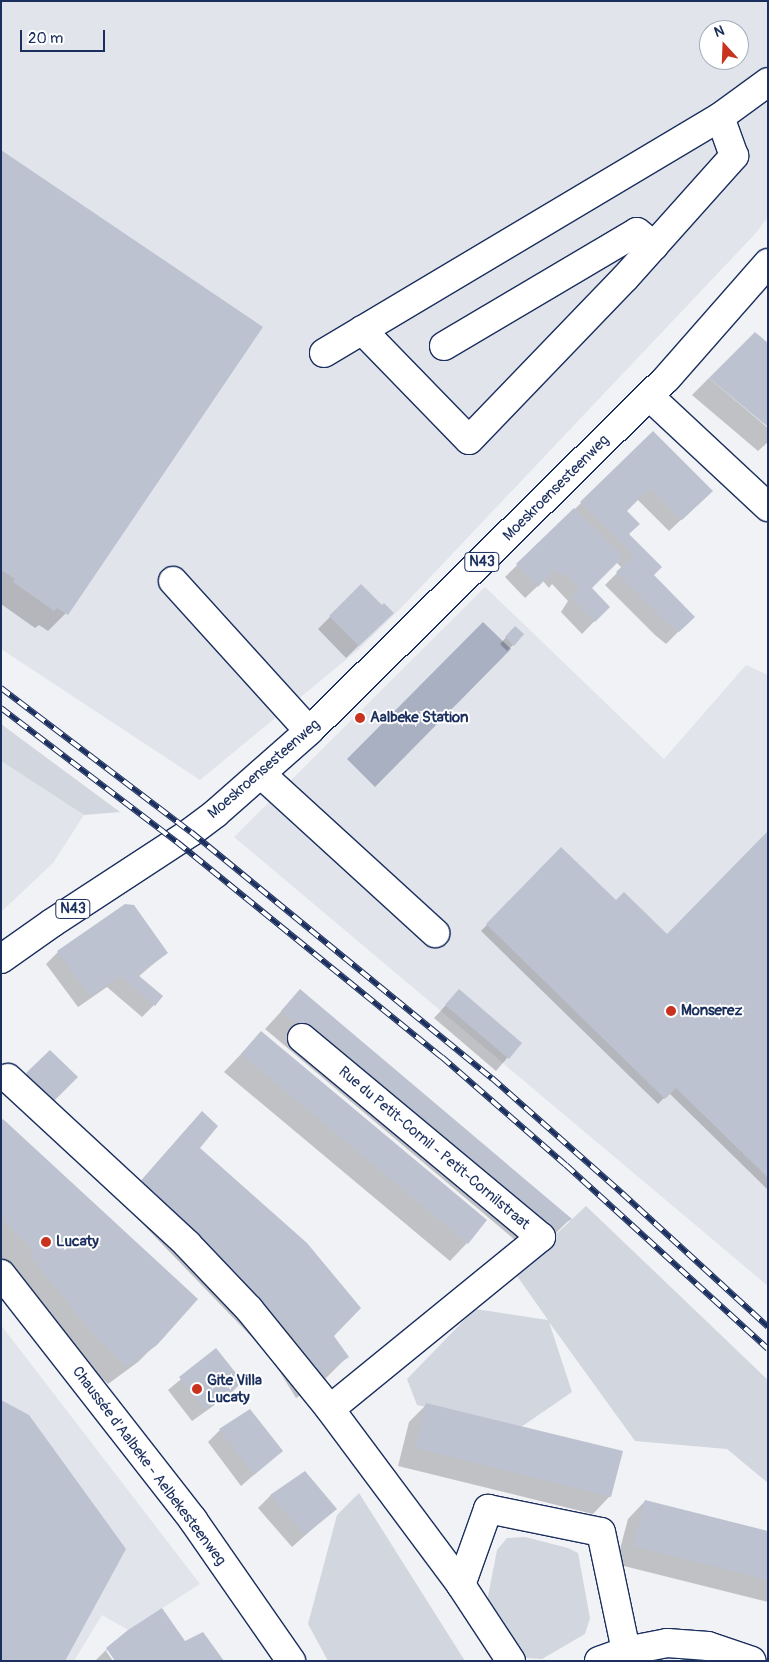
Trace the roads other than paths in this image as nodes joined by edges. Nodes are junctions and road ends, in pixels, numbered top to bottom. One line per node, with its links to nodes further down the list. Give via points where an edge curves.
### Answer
1 (768, 82): 2 (street)
2 (720, 116): 3 (street, via 734,156); 5 (street)
3 (654, 246): 5 (street, via 469,440); 6 (street, via 637,232)
4 (768, 263): 8 (street, Moeskroensesteenweg / N43)
5 (362, 330): 7 (street)
6 (444, 346)
7 (324, 353)
8 (649, 396): 9 (street); 11 (street, Moeskroensesteenweg / N43)
9 (768, 507)
10 (173, 581): 11 (street)
11 (309, 731): 12 (street, Moeskroensesteenweg / N43)
12 (261, 774): 13 (street); 14 (street, Moeskroensesteenweg / N43, via 177,842)
13 (435, 933)
14 (1, 959)
15 (302, 1038): 18 (street, Rue du Petit-Cornil - Petit-Cornilstraat, via 541,1237)
16 (8, 1078): 18 (street, via 187,1244 249,1309)
17 (1, 1274): 22 (street, Chaussée d'Aalbeke - Aelbekesteenweg, via 192,1520)
18 (330, 1409): 19 (street)
19 (460, 1585): 20 (street, via 488,1509 601,1532); 23 (street)
20 (626, 1651): 21 (street, via 666,1643); 24 (street)
21 (694, 1653): 25 (street, via 708,1646)
22 (291, 1661)
23 (511, 1661)
24 (599, 1661)
25 (752, 1661)

